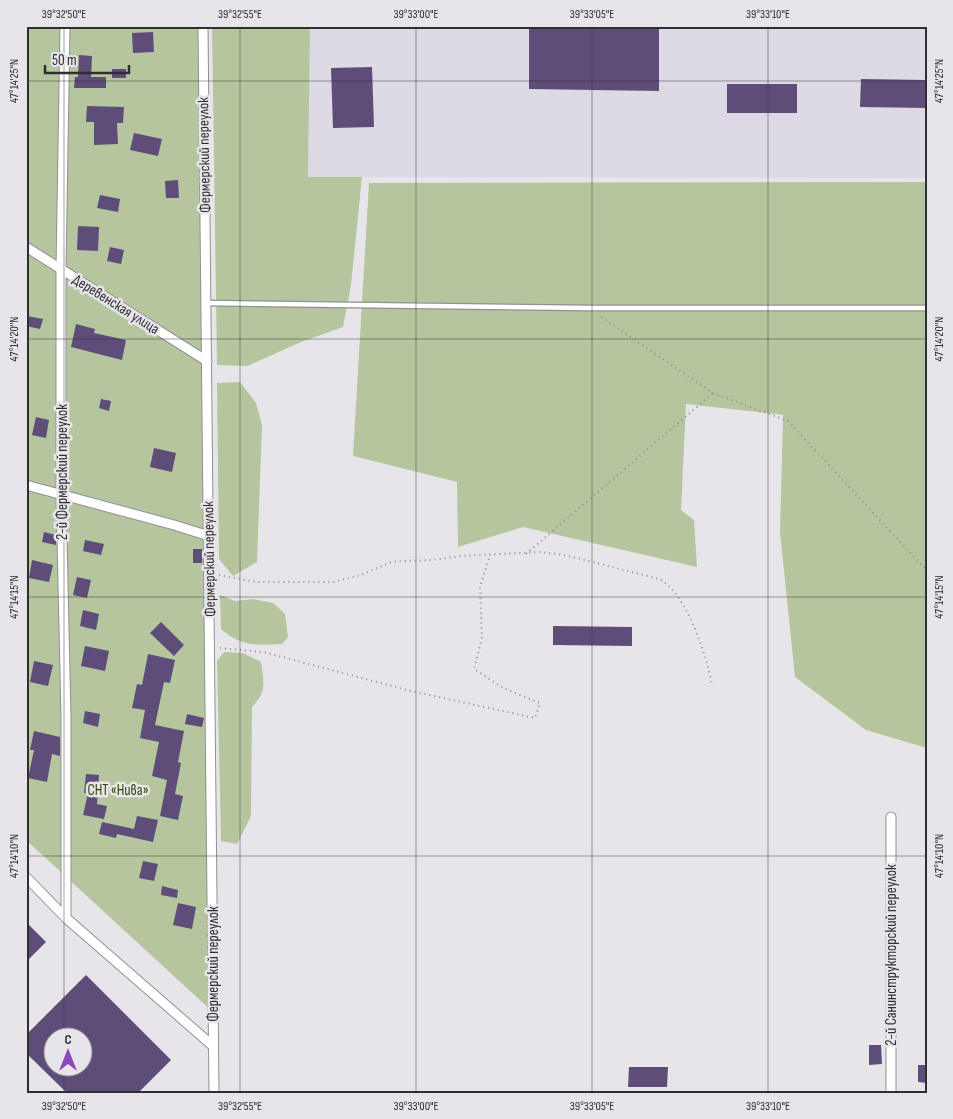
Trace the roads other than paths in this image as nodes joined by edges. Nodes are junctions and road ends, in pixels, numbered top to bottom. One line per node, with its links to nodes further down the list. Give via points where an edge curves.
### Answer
1 (65, 26): 4 (street, 2-й Фермерский переулок)
2 (203, 26): 5 (street, Фермерский переулок)
3 (26, 247): 4 (street, Деревенская улица)
4 (61, 269): 7 (street, Деревенская улица); 9 (street, 2-й Фермерский переулок)
5 (206, 303): 6 (lane); 7 (street, Фермерский переулок)
6 (927, 308)
7 (207, 361): 10 (street, Фермерский переулок)
8 (26, 485): 9 (street)
9 (62, 495): 10 (street); 13 (street, 2-й Фермерский переулок)
10 (209, 536): 14 (street, Фермерский переулок)
11 (892, 817): 16 (street, 2-й Санинструкторский переулок)
12 (26, 877): 13 (street)
13 (66, 918): 14 (street)
14 (213, 1046): 15 (street, Фермерский переулок)
15 (214, 1093)
16 (891, 1093)

